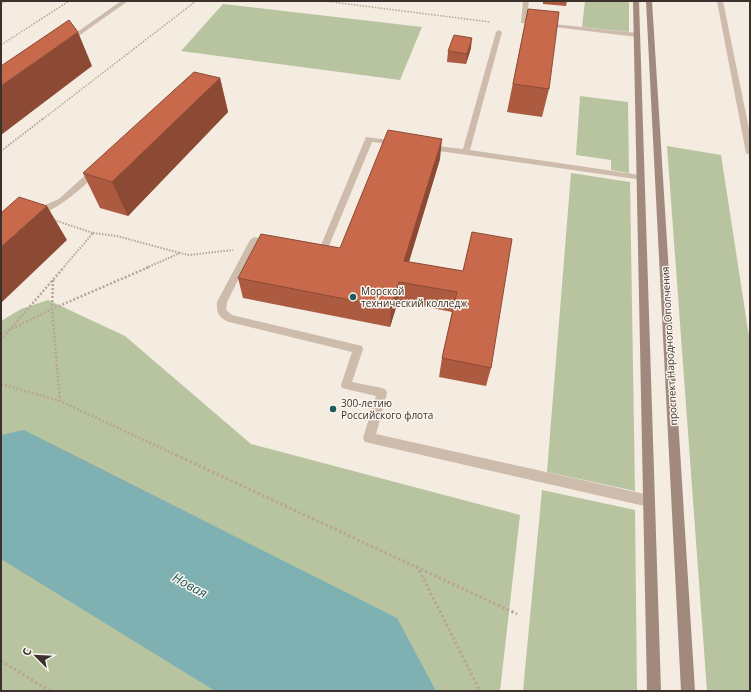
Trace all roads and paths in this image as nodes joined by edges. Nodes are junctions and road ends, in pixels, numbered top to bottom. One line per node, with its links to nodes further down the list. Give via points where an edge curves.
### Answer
1 (6, 1): 10 (path)
2 (69, 1): 14 (path)
3 (125, 1): 15 (lane)
4 (196, 1): 18 (path)
5 (324, 1): 11 (path)
6 (526, 1): 13 (lane, via 523,22)
7 (636, 1): 13 (main road)
8 (649, 1): 43 (main road, проспект Народного Ополчения)
9 (720, 1): 20 (lane)
10 (1, 4)
11 (492, 22)
12 (499, 32): 19 (lane)
13 (637, 34): 22 (main road)
14 (1, 45)
15 (61, 46)
16 (406, 144): 27 (lane, via 369,139 322,253)
17 (421, 146): 19 (lane)
18 (1, 151)
19 (466, 152): 22 (lane)
20 (750, 153)
21 (102, 165): 23 (lane, via 62,201)
22 (640, 178): 36 (main road)
23 (30, 215): 24 (path)
24 (93, 233): 28 (path, via 117,236); 29 (path)
25 (276, 244): 26 (lane, via 254,240)
26 (249, 248): 28 (path, via 189,255); 36 (lane, via 222,302 221,311 229,318 358,349 346,385 382,393 369,438)
27 (307, 250)
28 (180, 253): 30 (path)
29 (53, 279): 30 (path); 31 (path)
30 (52, 309): 31 (path); 35 (path)
31 (8, 331): 32 (path); 33 (path)
32 (1, 334)
33 (1, 340)
34 (1, 384): 35 (path)
35 (60, 401): 37 (path)
36 (649, 501): 42 (main road)
37 (417, 566): 38 (path); 41 (path)
38 (517, 614)
39 (1, 661): 40 (path)
40 (50, 691)
41 (480, 691)
42 (654, 691)
43 (688, 691)

